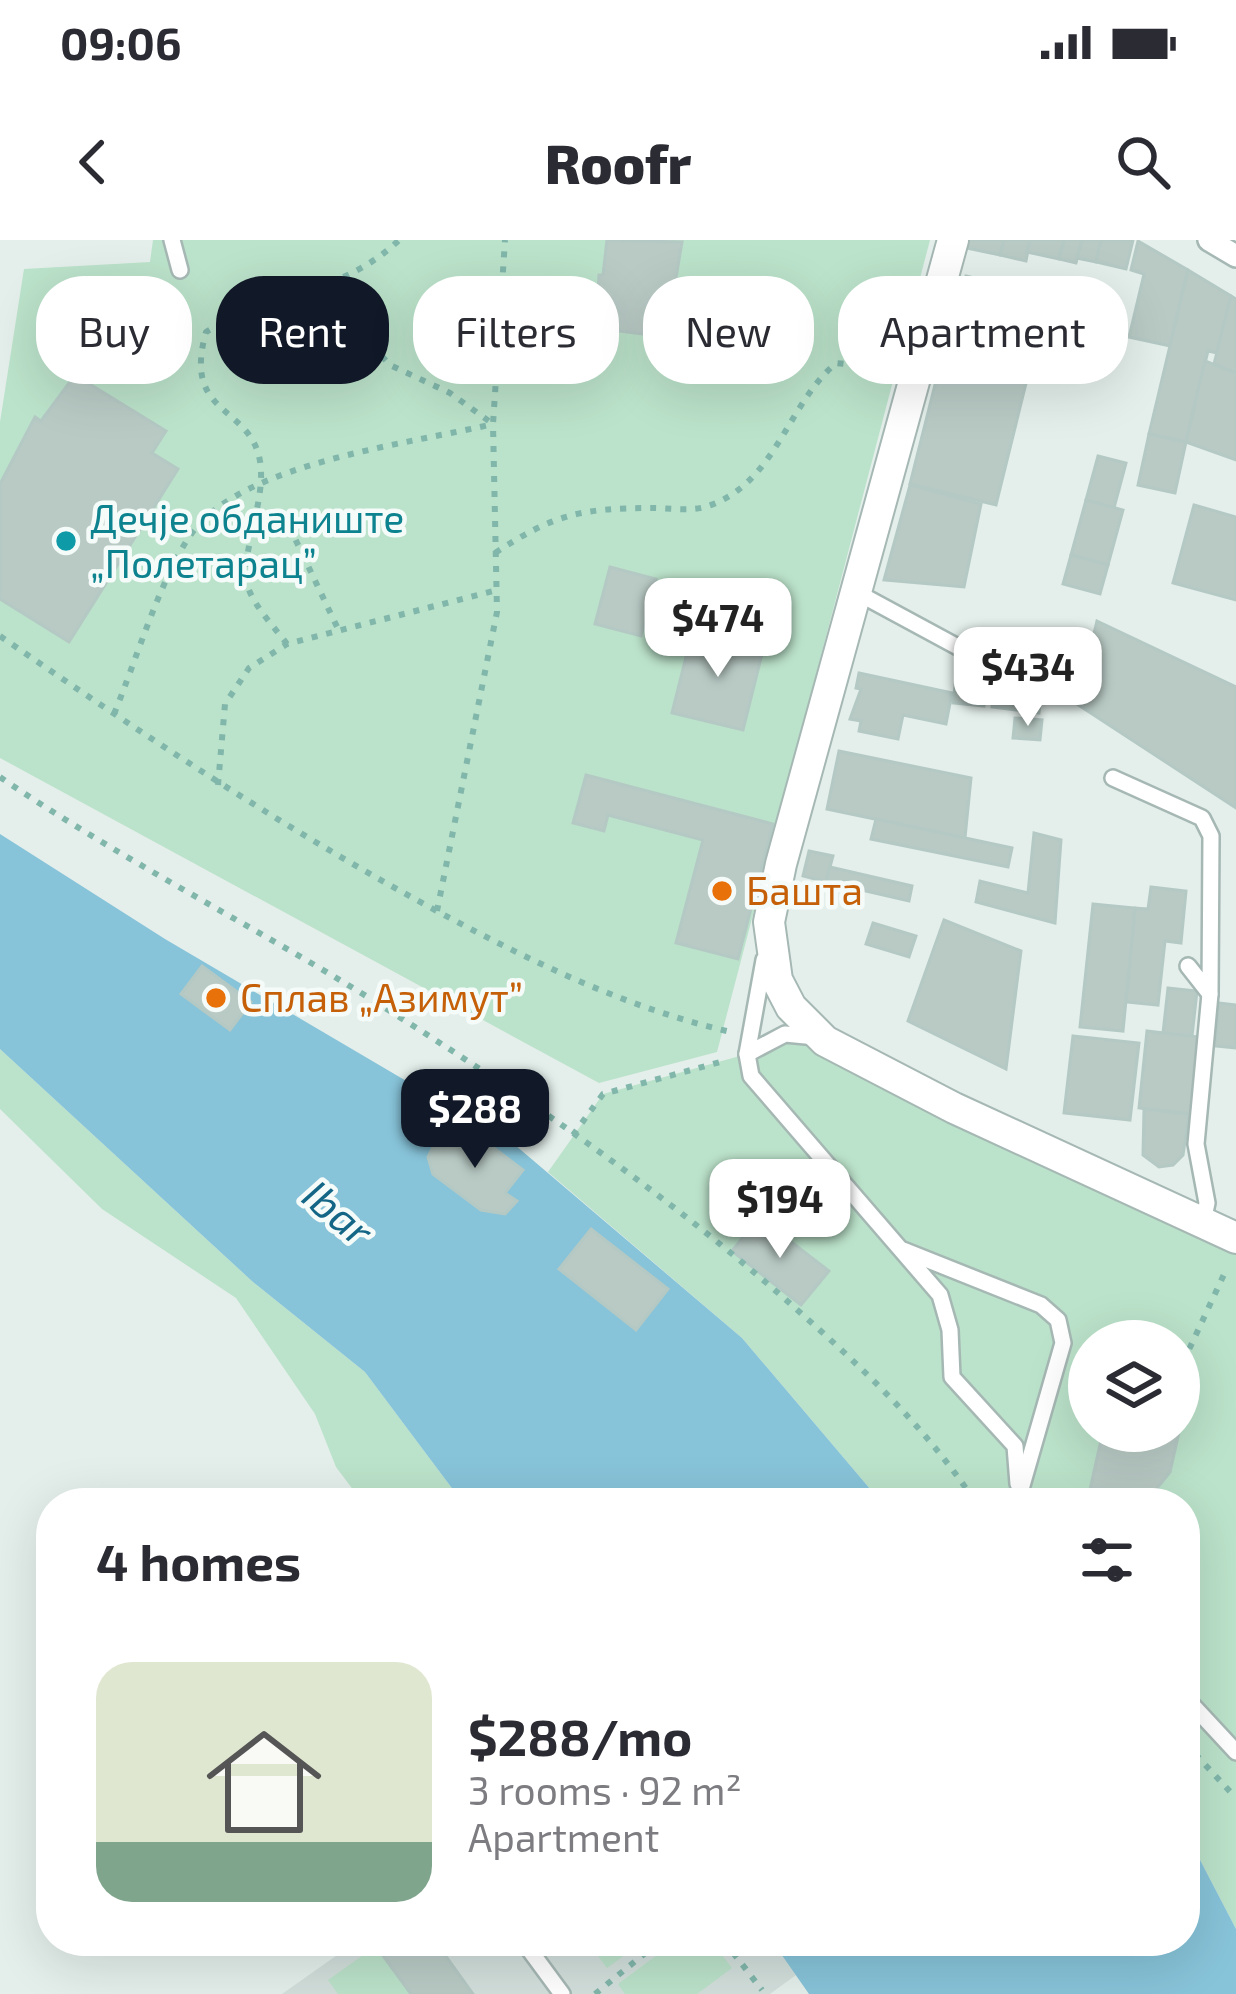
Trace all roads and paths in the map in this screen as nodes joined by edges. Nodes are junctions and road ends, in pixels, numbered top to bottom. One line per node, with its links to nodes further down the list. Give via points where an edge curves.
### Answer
1 (172, 240): 7 (lane)
2 (399, 240): 8 (path)
3 (505, 240): 12 (path)
4 (953, 240): 17 (street)
5 (1209, 240): 6 (street)
6 (1236, 256)
7 (180, 270)
8 (348, 276)
9 (216, 326): 13 (path, via 206,332 199,374 260,458)
10 (838, 363): 15 (path, via 817,380 763,467 705,508 592,508 546,519)
11 (389, 364): 12 (path)
12 (493, 424): 13 (path); 15 (path)
13 (260, 479): 14 (path); 22 (path, via 192,532)
14 (260, 521): 18 (path, via 290,528); 20 (path, via 246,567 249,591)
15 (496, 553): 16 (path)
16 (496, 590): 18 (path); 26 (path)
17 (856, 592): 21 (lane, via 980,659); 27 (street)
18 (339, 631): 20 (path)
19 (0, 636): 22 (path)
20 (287, 644): 25 (path, via 249,668 225,704)
21 (1046, 682)
22 (114, 714): 25 (path)
23 (0, 777): 33 (path, via 361,993)
24 (1113, 778): 29 (lane, via 1202,818 1211,836)
25 (218, 785): 26 (path)
26 (437, 910): 30 (path, via 647,1010)
27 (769, 922): 31 (street, via 776,980); 32 (lane)
28 (1188, 966): 29 (lane)
29 (1210, 994): 34 (lane, via 1196,1144)
30 (730, 1031)
31 (825, 1041): 32 (lane, via 785,1034); 34 (street)
32 (747, 1054): 33 (path, via 603,1094); 35 (lane, via 761,1091)
33 (573, 1135): 39 (path, via 737,1257 860,1365)
34 (1203, 1222): 36 (street)
35 (896, 1247): 38 (lane, via 940,1295 952,1377 1015,1446); 38 (lane, via 1041,1305 1058,1320 1063,1343)
36 (1235, 1252): 37 (path)
37 (1200, 1326)
38 (1018, 1484): 40 (lane)
39 (966, 1488)
40 (1018, 1488)
41 (1200, 1713): 42 (lane)
42 (1236, 1752)
43 (1200, 1759): 44 (path)
44 (1236, 1798)
45 (534, 1956): 49 (lane)
46 (642, 1956): 50 (path)
47 (736, 1956): 48 (path)
48 (762, 1990)
49 (562, 1994)
50 (596, 1994)

